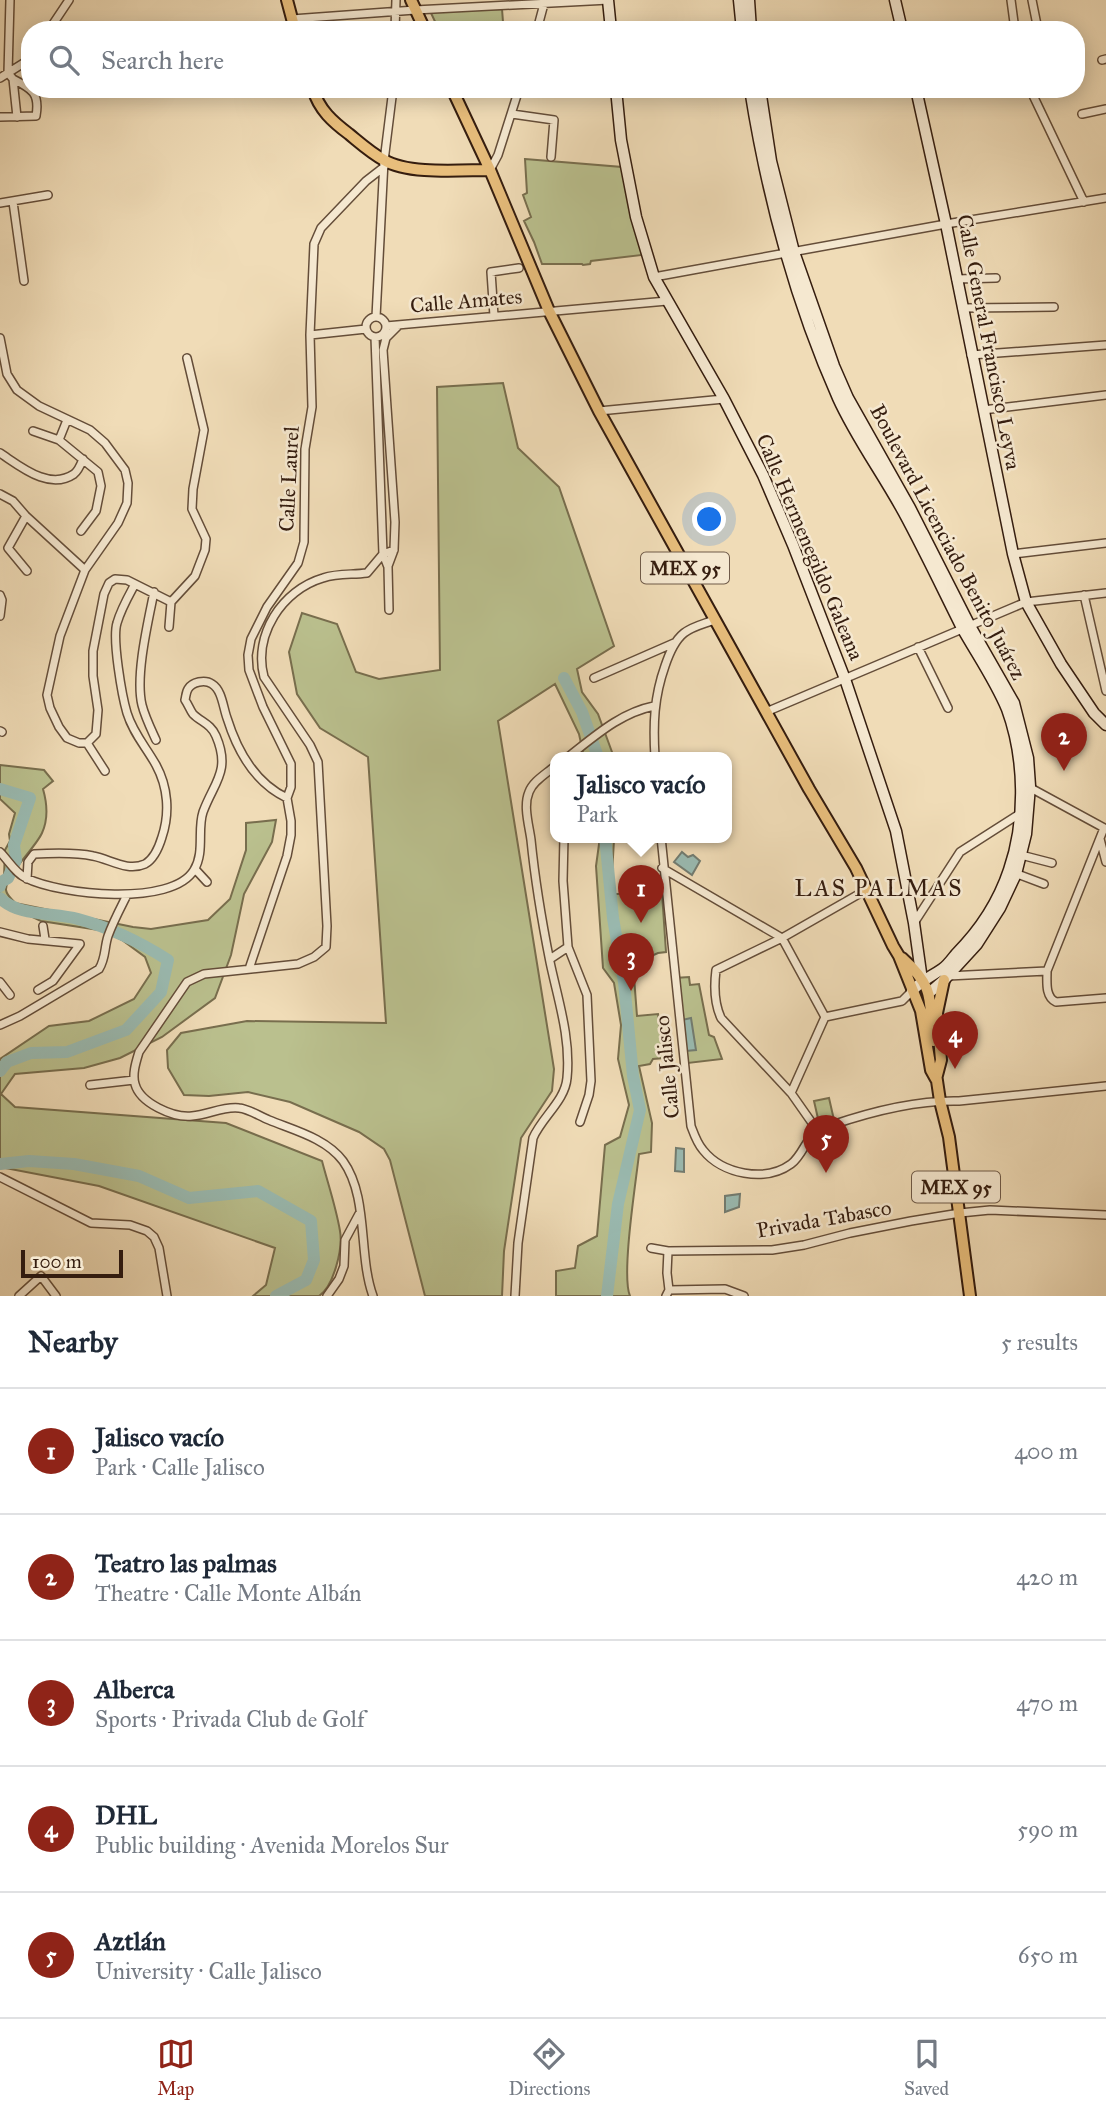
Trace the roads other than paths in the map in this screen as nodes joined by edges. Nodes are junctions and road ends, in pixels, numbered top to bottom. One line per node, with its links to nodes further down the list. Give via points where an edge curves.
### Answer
1 (9, 0): 27 (street)
2 (69, 0): 14 (street)
3 (287, 0): 15 (main road)
4 (396, 0): 13 (street)
5 (609, 0): 11 (street); 20 (street)
6 (739, 0): 21 (street)
7 (749, 0): 22 (street)
8 (895, 0): 23 (street)
9 (1010, 0): 24 (street)
10 (1032, 0): 25 (street)
11 (545, 1): 12 (street); 19 (street)
12 (413, 5): 13 (street); 18 (main road)
13 (395, 11): 16 (street); 17 (street)
14 (55, 21)
15 (292, 21)
16 (317, 21)
17 (395, 21)
18 (421, 21)
19 (539, 21)
20 (610, 21)
21 (740, 21)
22 (750, 21)
23 (900, 21)
24 (1014, 21)
25 (1036, 21)
26 (21, 67): 27 (street)
27 (11, 76): 28 (street); 29 (street); 44 (street)
28 (0, 78)
29 (21, 83)
30 (37, 98): 44 (street, via 36,116)
31 (315, 98): 46 (main road, via 330,120)
32 (392, 98): 46 (street)
33 (456, 98): 47 (main road, MEX 95)
34 (516, 98): 41 (street)
35 (617, 98): 56 (street, Calle Hermenegildo Galeana, via 636,217)
36 (751, 98): 54 (street, Boulevard Licenciado Benito Juárez, via 761,157)
37 (761, 98): 54 (street, Boulevard Licenciado Benito Juárez)
38 (918, 98): 53 (street, Calle General Francisco Leyva)
39 (1034, 98): 51 (street)
40 (1106, 109): 42 (street)
41 (512, 114): 45 (street, via 554,120); 47 (street)
42 (1082, 114)
43 (0, 117): 44 (street)
44 (17, 117)
45 (551, 157)
46 (384, 164): 47 (main road); 65 (street); 69 (street, Calle Laurel, via 321,228 314,244)
47 (490, 170): 63 (main road, MEX 95)
48 (48, 195): 50 (street)
49 (1106, 198): 51 (street)
50 (13, 202): 52 (street); 59 (street)
51 (1084, 202): 53 (street)
52 (0, 203)
53 (946, 224): 54 (street); 58 (street, Calle General Francisco Leyva)
54 (790, 253): 56 (street); 107 (street, Boulevard Licenciado Benito Juárez, via 844,400 910,508)
55 (519, 268): 64 (street, via 491,272)
56 (654, 277): 60 (street, Calle Hermenegildo Galeana)
57 (996, 278): 58 (street)
58 (956, 279): 62 (street, Calle General Francisco Leyva)
59 (24, 281)
60 (667, 301): 63 (street, Calle Amates); 78 (street, Calle Hermenegildo Galeana)
61 (1054, 307): 62 (street)
62 (962, 308): 73 (street, Calle General Francisco Leyva)
63 (549, 311): 64 (street, Calle Amates); 80 (main road, MEX 95)
64 (494, 316): 67 (street, Calle Amates)
65 (376, 317): 66 (street); 68 (street)
66 (386, 326): 67 (street, Calle Amates); 70 (street, via 383,334)
67 (398, 326): 90 (street, via 386,338 383,350)
68 (366, 329): 69 (street); 70 (street)
69 (310, 335): 126 (street, Calle Laurel, via 312,407 304,449 304,542 298,563 251,639 248,655 263,707 291,764)
70 (375, 337): 91 (street)
71 (0, 338): 76 (street)
72 (1106, 345): 73 (street)
73 (971, 355): 79 (street, Calle General Francisco Leyva)
74 (187, 358): 101 (street, via 204,430 192,509 206,539 195,576)
75 (0, 365): 76 (street)
76 (7, 374): 81 (street, via 17,390)
77 (1103, 395): 79 (street)
78 (724, 399): 80 (street); 111 (street, Calle Hermenegildo Galeana, via 763,475)
79 (983, 410): 92 (street, Calle General Francisco Leyva)
80 (599, 411): 105 (main road, MEX 95)
81 (67, 420): 83 (street); 94 (street, via 106,443 125,470 128,483 127,503 118,523)
82 (33, 431): 83 (street)
83 (60, 440): 85 (street)
84 (0, 453): 85 (street, via 45,479 75,473)
85 (83, 459): 88 (street, via 98,472 101,486 96,511)
86 (0, 494): 87 (street)
87 (26, 516): 94 (street); 95 (street, via 8,548)
88 (81, 531)
89 (1106, 543): 92 (street)
90 (394, 550): 91 (street); 93 (street)
91 (383, 554): 93 (street); 152 (street, via 367,573 322,578 292,595 275,614 263,639 264,677 317,762 327,926 326,947 314,957 298,964)
92 (1013, 554): 102 (street, Calle General Francisco Leyva)
93 (388, 567): 103 (street)
94 (85, 570): 120 (street, via 60,636 47,695 67,738)
95 (27, 571)
96 (135, 584): 97 (street); 120 (street, via 115,579 104,594 93,651 99,710 96,734); 139 (street, via 116,625 115,643 127,713 166,792 167,824 160,844 145,864 129,866 93,856 34,854 28,862)
97 (154, 592): 101 (street); 119 (street, via 141,681 142,705)
98 (1106, 593): 99 (street)
99 (1084, 595): 102 (street); 112 (street)
100 (1, 599): 104 (street)
101 (171, 602): 106 (street)
102 (1026, 602): 107 (street); 117 (street, Calle General Francisco Leyva)
103 (389, 610)
104 (0, 616)
105 (714, 620): 108 (street, via 693,628); 116 (main road, MEX 95)
106 (169, 627)
107 (967, 628): 109 (street); 125 (street, Boulevard Licenciado Benito Juárez, via 1014,703 1028,758)
108 (675, 643): 110 (street); 113 (street)
109 (918, 647): 111 (street); 114 (street)
110 (594, 678)
111 (845, 679): 116 (street); 144 (street, Calle Hermenegildo Galeana, via 896,831)
112 (1106, 691)
113 (654, 706): 121 (street, via 611,723); 122 (street)
114 (948, 708)
115 (1106, 710): 117 (street)
116 (766, 712): 142 (main road, MEX 95)
117 (1094, 713): 118 (street, Calle General Francisco Leyva)
118 (1106, 725)
119 (156, 740)
120 (87, 743): 124 (street)
121 (574, 752)
122 (655, 752)
123 (550, 770): 151 (street, via 532,785 526,805)
124 (106, 771)
125 (1026, 785): 127 (street, Boulevard Licenciado Benito Juárez); 128 (street)
126 (287, 798): 137 (street, via 275,793 248,764 213,684 194,683 185,700 216,736 222,761 221,775 202,814); 152 (street, Calle Laurel, via 291,835)
127 (1024, 811): 133 (street, Boulevard Licenciado Benito Juárez, via 1026,834); 138 (street, Boulevard Licenciado Benito Juárez); 144 (street, via 960,852)
128 (1105, 828): 129 (street)
129 (1100, 839): 134 (street); 153 (street)
130 (564, 843): 149 (street)
131 (661, 843): 136 (street, Calle Jalisco)
132 (1, 853): 139 (street)
133 (1021, 855): 135 (street); 138 (street, Boulevard Licenciado Benito Juárez)
134 (1106, 862)
135 (1052, 863)
136 (663, 868): 147 (street); 171 (street, Calle Jalisco, via 695,1138 713,1160 754,1175 792,1164)
137 (195, 869): 140 (street); 143 (street, via 175,885)
138 (1012, 872): 141 (street); 154 (street, Boulevard Licenciado Benito Juárez, via 989,928); 155 (street, Boulevard Licenciado Benito Juárez, via 983,924 943,969)
139 (27, 879): 143 (street, via 48,888)
140 (207, 881)
141 (1044, 884)
142 (866, 890): 147 (street); 150 (main road, MEX 95)
143 (127, 895): 163 (street, via 113,922 99,969)
144 (914, 923): 155 (street, Calle Hermenegildo Galeana)
145 (43, 926): 148 (street)
146 (0, 932): 148 (street)
147 (782, 938): 162 (street); 168 (street, via 716,970 714,981 721,1018)
148 (45, 939): 157 (street, via 80,944 53,981)
149 (568, 947): 151 (street); 170 (street, via 587,995 591,1081)
150 (899, 956): 155 (main road, MEX 95); 158 (main road, MEX 95)
151 (550, 959): 185 (street, via 565,1027 567,1082 533,1138)
152 (249, 969): 165 (street, via 204,974 187,982 139,1052)
153 (1046, 971): 154 (street); 161 (street, via 1049,996 1056,1002)
154 (946, 978): 159 (street, Boulevard Licenciado Benito Juárez); 164 (main road, via 937,1013 941,1060)
155 (922, 980): 158 (street); 159 (main road, MEX 95)
156 (0, 982): 160 (street)
157 (37, 990)
158 (912, 991): 162 (street, via 902,1001); 164 (main road, MEX 95)
159 (929, 993): 164 (main road, MEX 95)
160 (10, 995)
161 (1106, 999)
162 (825, 1017): 168 (street)
163 (0, 1025)
164 (936, 1079): 169 (main road, MEX 95)
165 (134, 1080): 166 (street); 174 (street, via 144,1098 169,1113 189,1117 242,1108 315,1139 342,1160 350,1173)
166 (90, 1085)
167 (1106, 1086): 169 (street)
168 (791, 1093): 171 (street)
169 (940, 1101): 171 (street); 173 (main road, MEX 95)
170 (580, 1122)
171 (817, 1130)
172 (0, 1177): 182 (street, via 91,1223 130,1225 147,1231 159,1248)
173 (960, 1213): 175 (street, Privada Tabasco); 177 (street, Privada Tabasco, via 772,1250); 187 (main road, MEX 95)
174 (359, 1214): 183 (street, via 345,1240 339,1279); 184 (street)
175 (1106, 1215)
176 (651, 1248): 177 (street, Privada Tabasco)
177 (668, 1251): 178 (street)
178 (668, 1293): 179 (street)
179 (725, 1293): 186 (street)
180 (19, 1296): 181 (street, via 41,1276)
181 (56, 1296)
182 (167, 1296)
183 (327, 1296)
184 (373, 1296)
185 (515, 1296)
186 (744, 1296)
187 (970, 1296)

